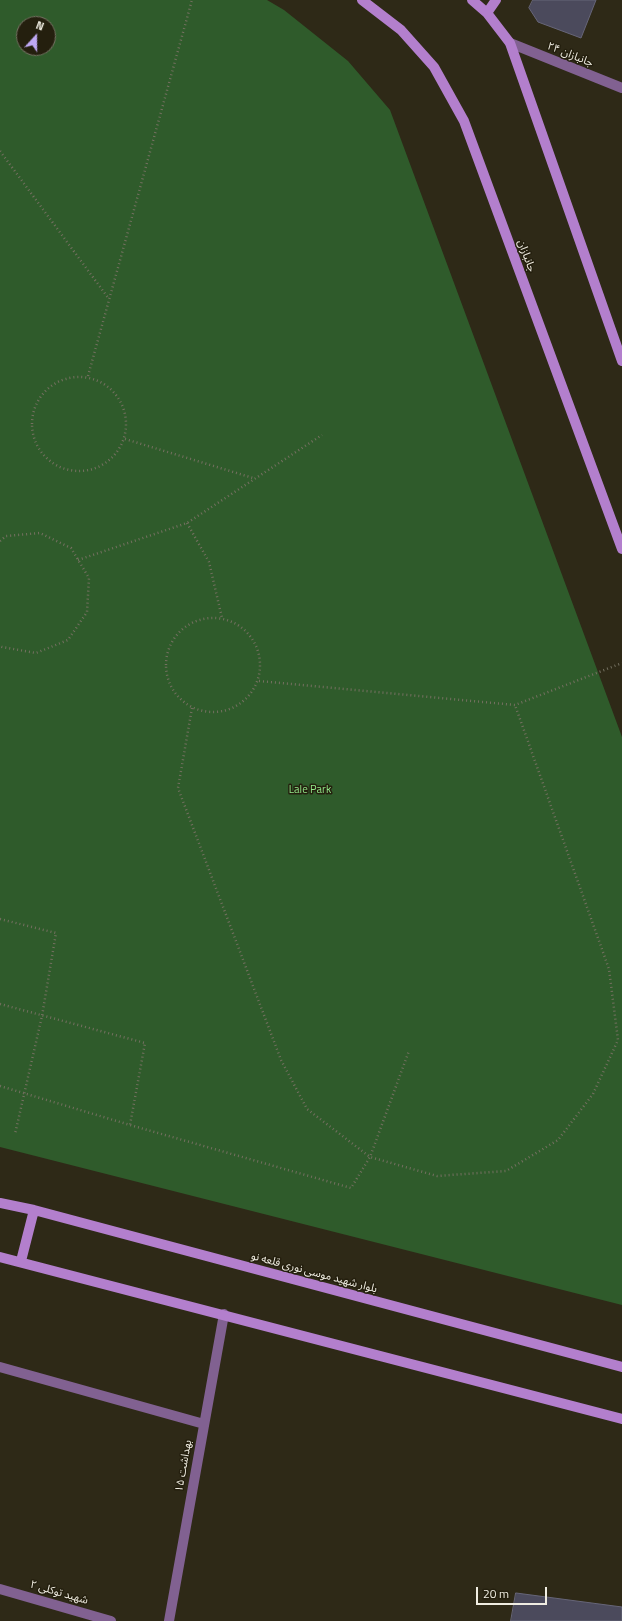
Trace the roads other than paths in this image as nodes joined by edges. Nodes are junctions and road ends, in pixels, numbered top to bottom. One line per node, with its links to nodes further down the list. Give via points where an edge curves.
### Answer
1 (362, 0): 8 (main road, جانبازان, via 401,30 434,67 464,121)
2 (472, 0): 4 (main road)
3 (496, 0): 4 (main road)
4 (487, 13): 5 (main road)
5 (510, 44): 6 (street, جانبازان ۲۴); 7 (main road)
6 (622, 88)
7 (622, 359)
8 (622, 549)
9 (0, 1203): 10 (main road, بلوار شهید موسی نوری قلعه نو)
10 (34, 1210): 12 (main road); 15 (main road, بلوار شهید موسی نوری قلعه نو)
11 (0, 1257): 12 (main road)
12 (21, 1261): 13 (main road)
13 (224, 1314): 16 (main road); 17 (street, بهداشت ۱۵)
14 (0, 1367): 17 (street)
15 (622, 1367)
16 (622, 1419)
17 (204, 1424): 20 (street, بهداشت ۱۵)
18 (0, 1589): 19 (street, شهید توکلی ۲)
19 (111, 1621)
20 (169, 1621)

